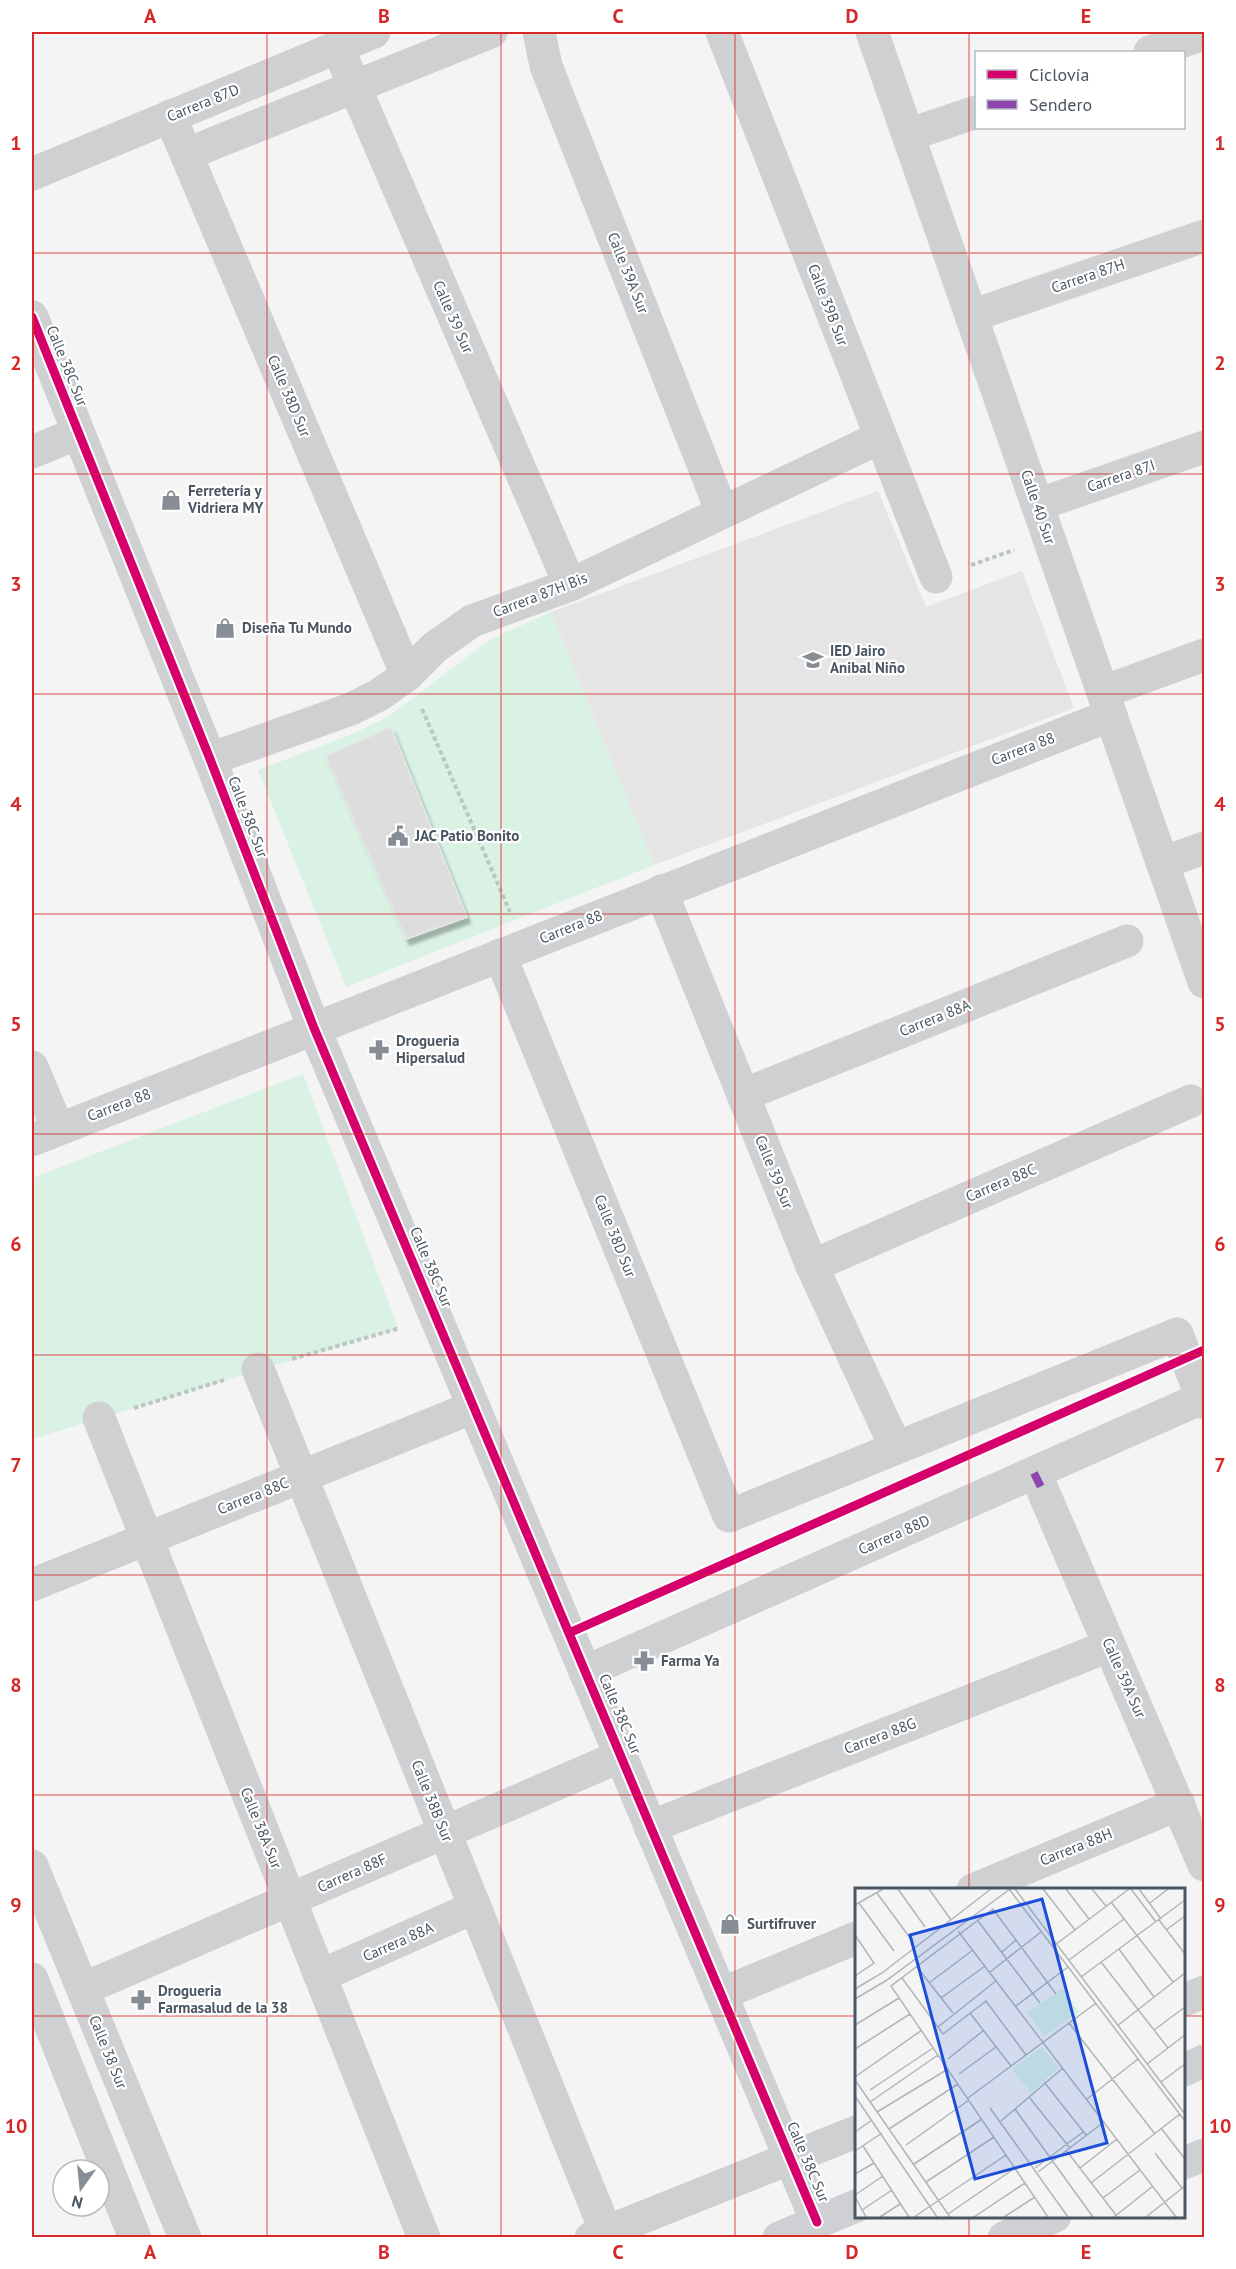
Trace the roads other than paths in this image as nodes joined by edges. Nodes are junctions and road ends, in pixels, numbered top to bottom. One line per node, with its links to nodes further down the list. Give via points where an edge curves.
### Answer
1 (374, 32): 7 (street, Carrera 87D)
2 (491, 32): 9 (street)
3 (539, 32): 23 (street, Calle 39A Sur, via 546,66)
4 (722, 32): 19 (street, Calle 39B Sur)
5 (872, 32): 12 (street, Calle 40 Sur)
6 (1204, 34): 8 (street)
7 (338, 48): 9 (street, Calle 39 Sur); 11 (street, Carrera 87D)
8 (1153, 51)
9 (354, 87): 13 (street); 25 (street, Calle 39 Sur)
10 (975, 112): 12 (street)
11 (170, 116): 13 (street, Calle 38D Sur); 14 (street, Carrera 87D)
12 (908, 135): 16 (street, Calle 40 Sur)
13 (187, 154): 27 (street, Calle 38D Sur)
14 (32, 174)
15 (1204, 236): 16 (street, Carrera 87H)
16 (971, 316): 22 (street, Calle 40 Sur)
17 (32, 317): 18 (street, Calle 38C Sur)
18 (78, 433): 21 (street); 29 (street, Calle 38C Sur)
19 (879, 438): 23 (street, Carrera 87H Bis); 24 (street, Calle 39B Sur)
20 (1204, 447): 22 (street, Carrera 87I)
21 (32, 452)
22 (1037, 505): 28 (street, Calle 40 Sur)
23 (722, 512): 25 (street, Carrera 87H Bis)
24 (936, 578)
25 (570, 585): 27 (street, Carrera 87H Bis, via 472,621 435,647)
26 (1204, 655): 28 (street, Carrera 88)
27 (407, 675): 29 (street, Carrera 87H Bis, via 351,709)
28 (1107, 704): 31 (street, Calle 40 Sur); 32 (street, Carrera 88)
29 (210, 759): 36 (street, Calle 38C Sur)
30 (1204, 848): 31 (street)
31 (1162, 863): 35 (street, Calle 40 Sur)
32 (661, 891): 34 (street, Carrera 88); 38 (street, Calle 39 Sur)
33 (1127, 941): 38 (street, Carrera 88A)
34 (512, 950): 36 (street, Carrera 88); 46 (street, Calle 38D Sur, via 729,1516)
35 (1204, 982)
36 (314, 1028): 40 (street, Carrera 88); 44 (street, Calle 38C Sur)
37 (32, 1067): 40 (street)
38 (743, 1095): 41 (street, Calle 39 Sur)
39 (1191, 1101): 41 (street, Carrera 88C)
40 (45, 1134)
41 (812, 1266): 46 (street, Calle 39 Sur)
42 (258, 1369): 47 (street, Calle 38B Sur)
43 (1204, 1401): 46 (street, via 1177,1334); 52 (street, Carrera 88D)
44 (474, 1407): 47 (street, Carrera 88C); 52 (street, Calle 38C Sur)
45 (99, 1418): 49 (street, Calle 38A Sur)
46 (896, 1448)
47 (301, 1476): 49 (street, Carrera 88C); 56 (street, Calle 38B Sur)
48 (1043, 1491): 51 (street, Calle 39A Sur)
49 (147, 1539): 50 (street, Carrera 88C); 60 (street, Calle 38A Sur)
50 (32, 1585)
51 (1110, 1646): 54 (street, Calle 39A Sur); 55 (street, Carrera 88G)
52 (585, 1672): 53 (street, Calle 38C Sur)
53 (621, 1756): 55 (street, Calle 38C Sur); 56 (street, Carrera 88F)
54 (1179, 1804): 57 (street, Calle 39A Sur); 59 (street, Carrera 88H)
55 (650, 1827): 67 (street, Calle 38C Sur)
56 (445, 1833): 60 (street, Carrera 88F); 61 (street, Calle 38B Sur)
57 (1204, 1865)
58 (32, 1866): 65 (street, Calle 38 Sur)
59 (978, 1888)
60 (290, 1900): 63 (street, Calle 38A Sur); 65 (street, Carrera 88F)
61 (475, 1908): 63 (street, Carrera 88A); 78 (street, Calle 38B Sur)
62 (855, 1938): 67 (street)
63 (320, 1976): 81 (street, Calle 38A Sur)
64 (32, 1979): 79 (street)
65 (83, 1989): 80 (street, Calle 38 Sur)
66 (1204, 1992): 68 (street)
67 (721, 1994): 73 (street, Calle 38C Sur)
68 (1185, 2000)
69 (1204, 2061): 70 (main road)
70 (1185, 2070)
71 (855, 2132): 73 (street)
72 (1204, 2155): 74 (main road)
73 (790, 2158): 77 (street, Calle 38C Sur); 78 (street)
74 (1185, 2163)
75 (855, 2206): 77 (main road)
76 (1053, 2218): 83 (main road)
77 (817, 2222): 82 (main road)
78 (599, 2235)
79 (135, 2238)
80 (185, 2238)
81 (424, 2238)
82 (779, 2238)
83 (1004, 2238)

